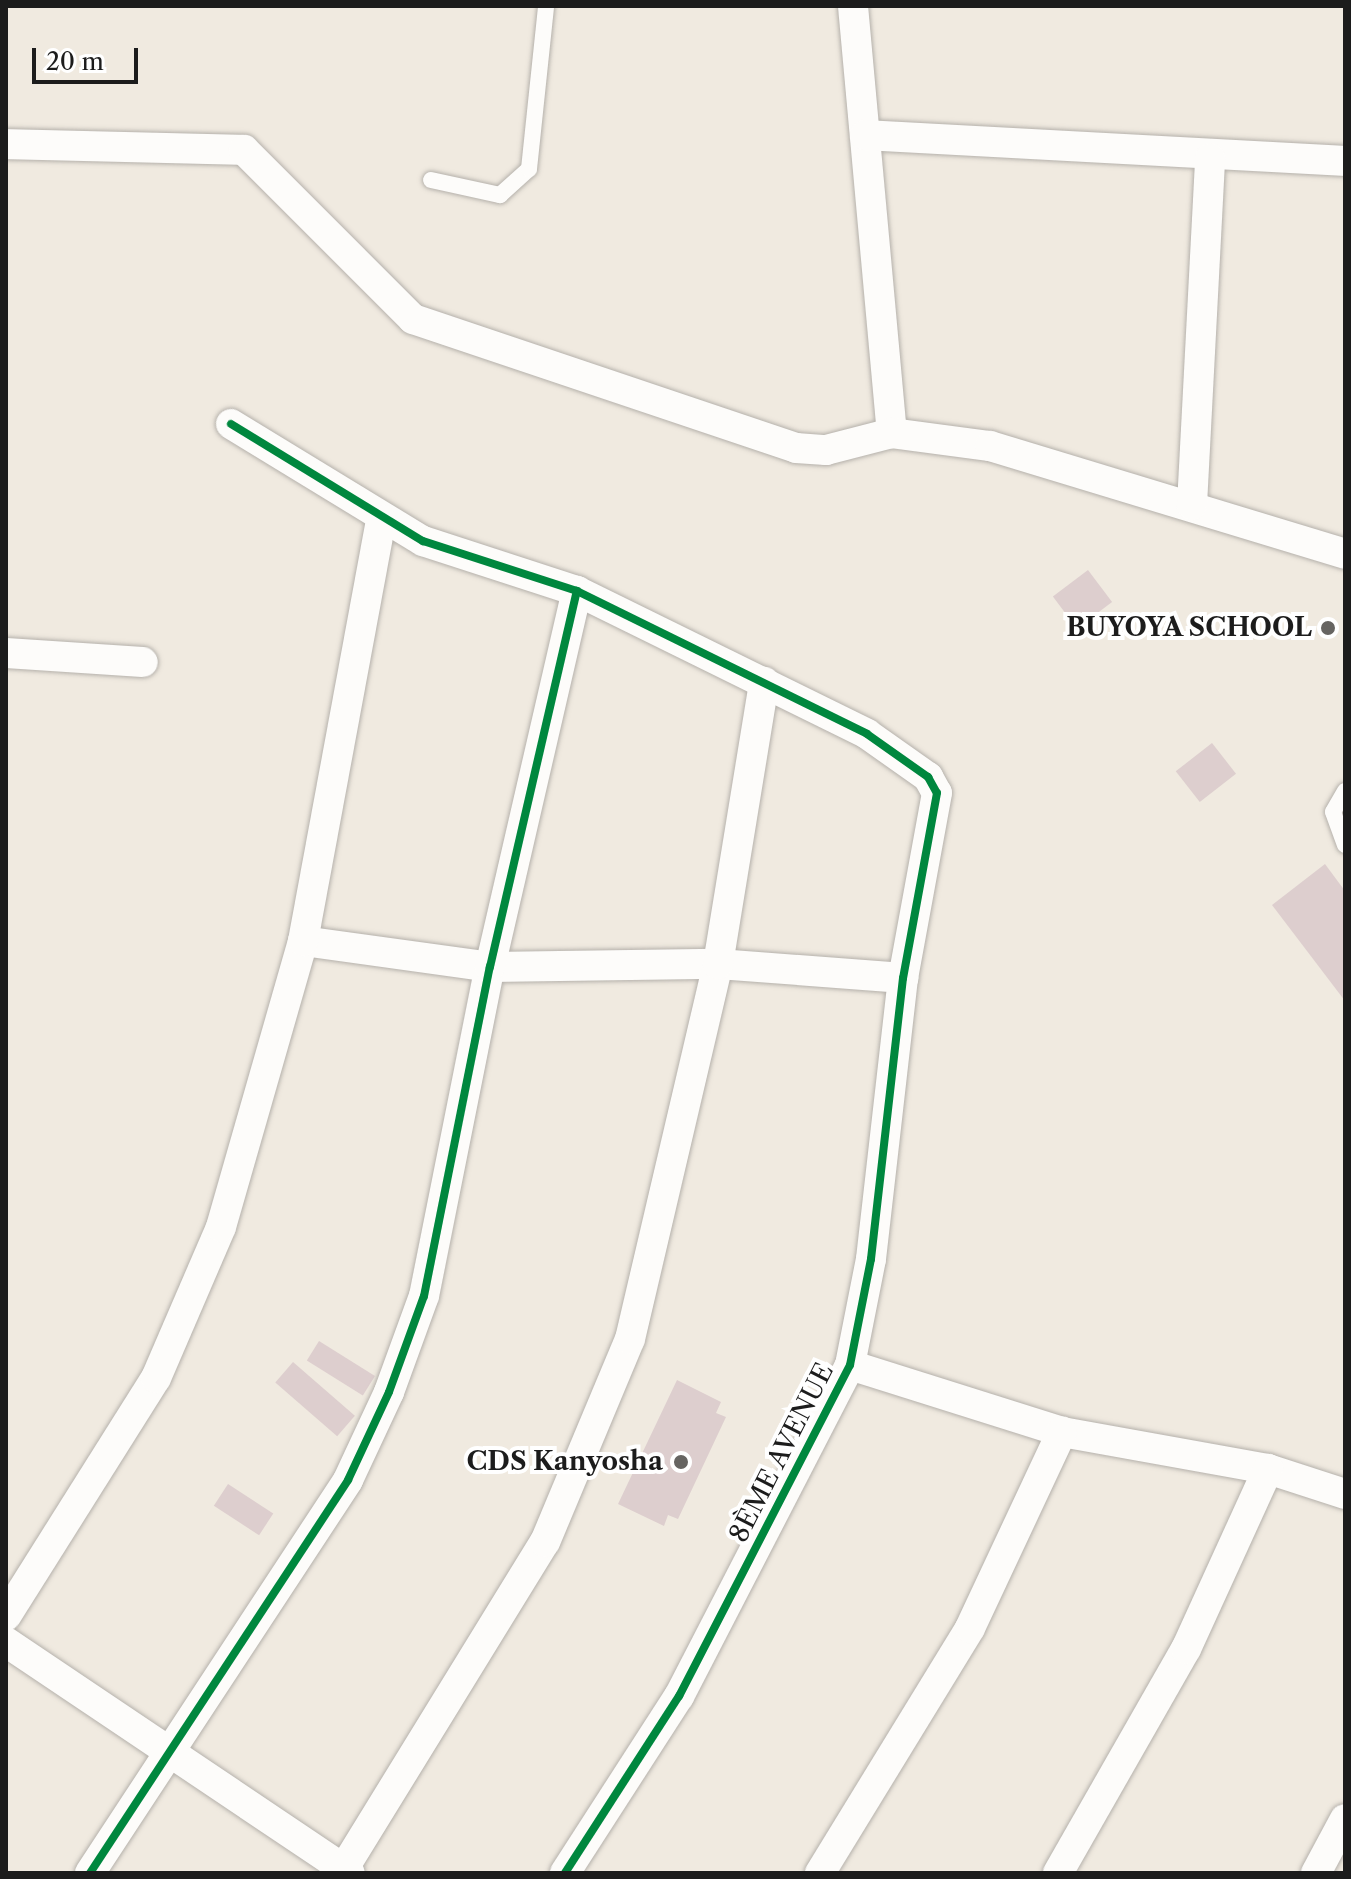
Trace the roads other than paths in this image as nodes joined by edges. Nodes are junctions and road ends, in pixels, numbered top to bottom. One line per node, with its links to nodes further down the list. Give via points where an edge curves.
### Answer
1 (546, 6): 7 (lane, via 529,169 500,195)
2 (853, 6): 3 (street)
3 (865, 135): 5 (street); 9 (street)
4 (6, 144): 9 (street, via 244,150 413,319 796,448 826,450)
5 (1210, 158): 6 (street); 10 (street)
6 (1345, 161)
7 (431, 180)
8 (231, 424): 11 (street)
9 (892, 433): 10 (street, via 990,446)
10 (1192, 505): 12 (street)
11 (381, 520): 13 (street, via 423,541); 19 (street)
12 (1345, 554)
13 (577, 591): 16 (street); 21 (street)
14 (6, 653): 15 (street)
15 (143, 662)
16 (764, 682): 20 (street); 22 (street, 8ÈME AVENUE, via 867,734 928,777 937,816)
17 (1345, 791): 18 (lane, via 1333,812)
18 (1345, 845)
19 (303, 941): 21 (street); 27 (street, via 194,1301 156,1378)
20 (718, 964): 21 (street); 22 (street); 31 (street, via 630,1339 589,1448 545,1542)
21 (490, 967): 29 (street, via 424,1296 389,1392 348,1480)
22 (903, 978): 23 (street, 8ÈME AVENUE, via 871,1259)
23 (850, 1365): 24 (street); 33 (street, 8ÈME AVENUE, via 679,1696)
24 (1062, 1432): 25 (street); 34 (street, via 970,1628)
25 (1268, 1469): 26 (street); 35 (street, via 1186,1649)
26 (1345, 1494)
27 (6, 1616)
28 (6, 1642): 29 (street)
29 (170, 1748): 31 (street); 32 (street)
30 (1345, 1819): 36 (street)
31 (345, 1871)
32 (90, 1873)
33 (565, 1873)
34 (820, 1873)
35 (1058, 1873)
36 (1316, 1873)

